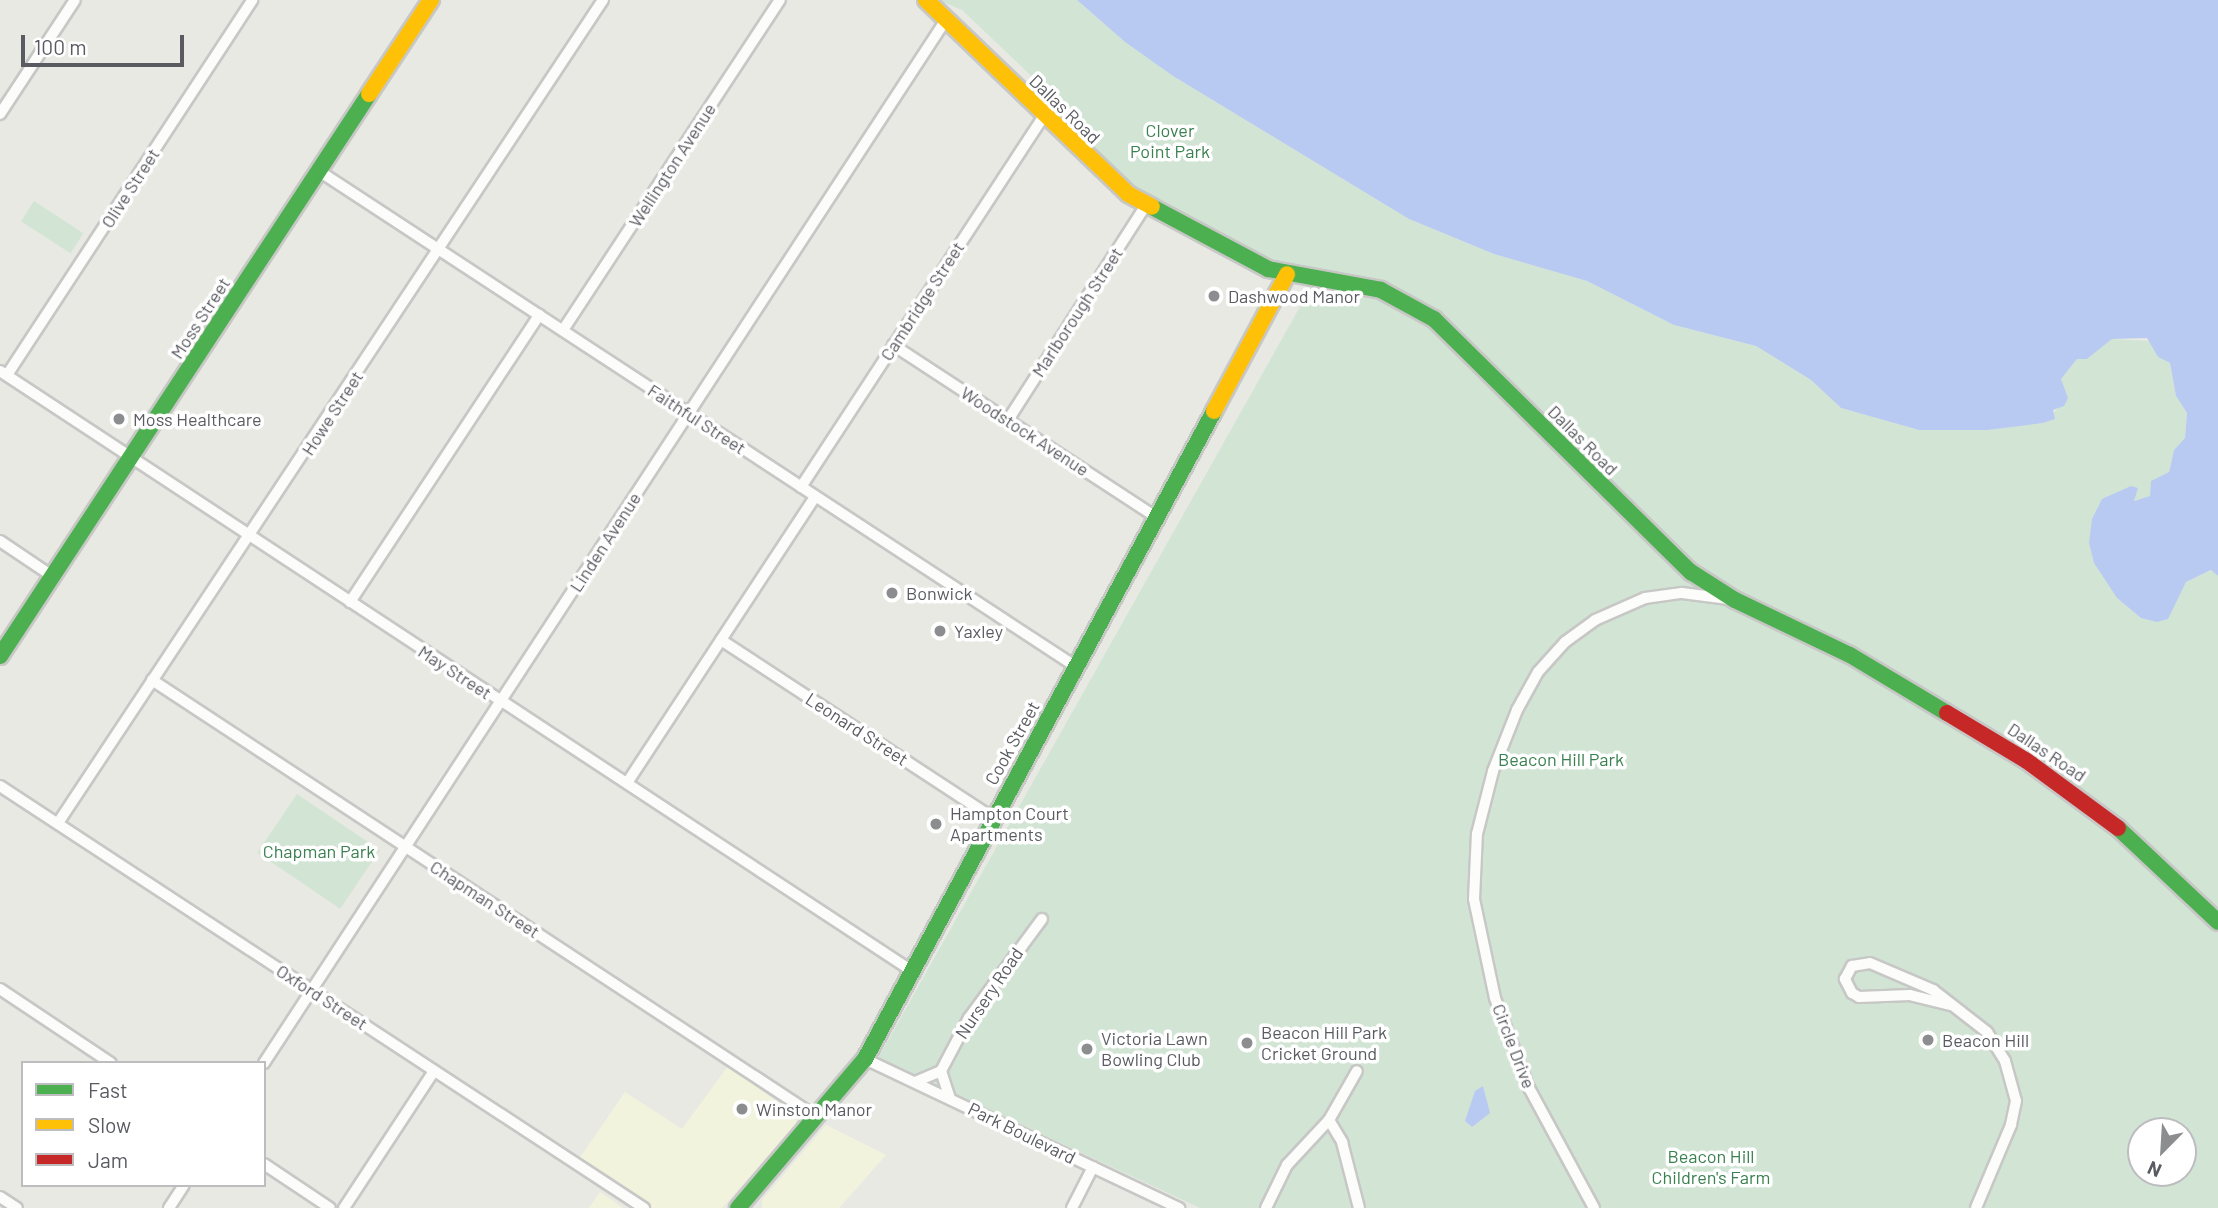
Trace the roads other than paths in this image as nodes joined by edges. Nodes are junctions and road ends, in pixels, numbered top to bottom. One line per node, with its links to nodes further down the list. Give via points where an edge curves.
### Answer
1 (75, 0): 8 (street)
2 (252, 0): 17 (street, Olive Street)
3 (431, 0): 10 (main road, Moss Street)
4 (603, 0): 12 (street, Howe Street)
5 (780, 0): 15 (street, Wellington Avenue)
6 (926, 0): 7 (main road, Dallas Road)
7 (944, 21): 9 (main road, Dallas Road); 18 (street, Linden Avenue)
8 (0, 114)
9 (1044, 115): 11 (main road, Dallas Road, via 1114,182); 16 (street, Cambridge Street)
10 (319, 171): 12 (street, Faithful Street); 20 (main road, Moss Street)
11 (1146, 205): 13 (main road, Dallas Road, via 1268,269); 19 (street, Marlborough Street)
12 (439, 249): 14 (street, Faithful Street); 24 (street, Howe Street, via 260,523)
13 (1287, 274): 23 (main road, Cook Street); 27 (main road, Dallas Road, via 1381,290 1434,318 1667,552)
14 (539, 315): 15 (street, Faithful Street); 28 (street)
15 (563, 330): 18 (street, Faithful Street)
16 (893, 345): 19 (street, Woodstock Avenue); 21 (street, Cambridge Street)
17 (3, 373): 20 (street, May Street)
18 (688, 415): 21 (street, Faithful Street); 33 (street, Linden Avenue)
19 (1008, 420): 23 (street, Woodstock Avenue)
20 (131, 458): 24 (street, May Street); 26 (main road, Moss Street)
21 (801, 487): 22 (street, Faithful Street)
22 (815, 497): 29 (street); 31 (street, Faithful Street)
23 (1156, 517): 31 (main road, Cook Street)
24 (247, 535): 28 (street, May Street); 32 (street, Howe Street)
25 (0, 541): 26 (street)
26 (52, 576): 30 (main road, Moss Street)
27 (1735, 600): 40 (main road, Dallas Road, via 1850,655 2027,761 2135,840); 69 (street, Circle Drive, via 1682,593 1645,598 1595,620 1565,642 1530,684 1508,730 1482,812 1473,870 1481,944 1505,1030 1558,1145)
28 (350, 602): 33 (street, May Street)
29 (721, 640): 34 (street); 36 (street, Leonard Street)
30 (0, 656)
31 (1075, 666): 36 (main road, Cook Street)
32 (152, 680): 37 (street, Howe Street); 38 (street, Chapman Street)
33 (501, 702): 34 (street, May Street); 38 (street, Linden Avenue)
34 (626, 783): 41 (street, May Street)
35 (0, 786): 37 (street, Oxford Street)
36 (993, 818): 41 (main road, Cook Street)
37 (58, 823): 43 (street, Oxford Street)
38 (405, 846): 43 (street, Linden Avenue); 53 (street, Chapman Street)
39 (1042, 919): 49 (street, Nursery Road, via 969,1018)
40 (2218, 922)
41 (912, 971): 45 (main road, Cook Street)
42 (0, 989): 46 (street)
43 (311, 990): 47 (street, Linden Avenue); 48 (street, Oxford Street)
44 (1950, 1005): 44 (street, via 1933,990 1870,963 1852,966 1845,979 1859,997 1910,995); 70 (street, via 1986,1032 2005,1061 2016,1101 2000,1157)
45 (865, 1059): 51 (street, Park Boulevard); 53 (main road, Cook Street)
46 (108, 1061)
47 (265, 1061)
48 (434, 1071): 62 (street); 63 (street, Oxford Street)
49 (941, 1071): 51 (street); 52 (street)
50 (1357, 1071): 54 (street)
51 (915, 1082): 52 (street, Park Boulevard)
52 (950, 1099): 56 (street, Park Boulevard)
53 (818, 1118): 64 (main road, Cook Street)
54 (1328, 1120): 67 (street, via 1287,1166); 68 (street, via 1342,1142)
55 (266, 1165): 61 (street)
56 (1093, 1167): 65 (street); 66 (street, Park Boulevard)
57 (183, 1187): 60 (street)
58 (0, 1197): 59 (street)
59 (17, 1208)
60 (169, 1208)
61 (330, 1208)
62 (344, 1208)
63 (644, 1208)
64 (738, 1208)
65 (1072, 1208)
66 (1179, 1208)
67 (1266, 1208)
68 (1359, 1208)
69 (1594, 1208)
70 (1976, 1208)

